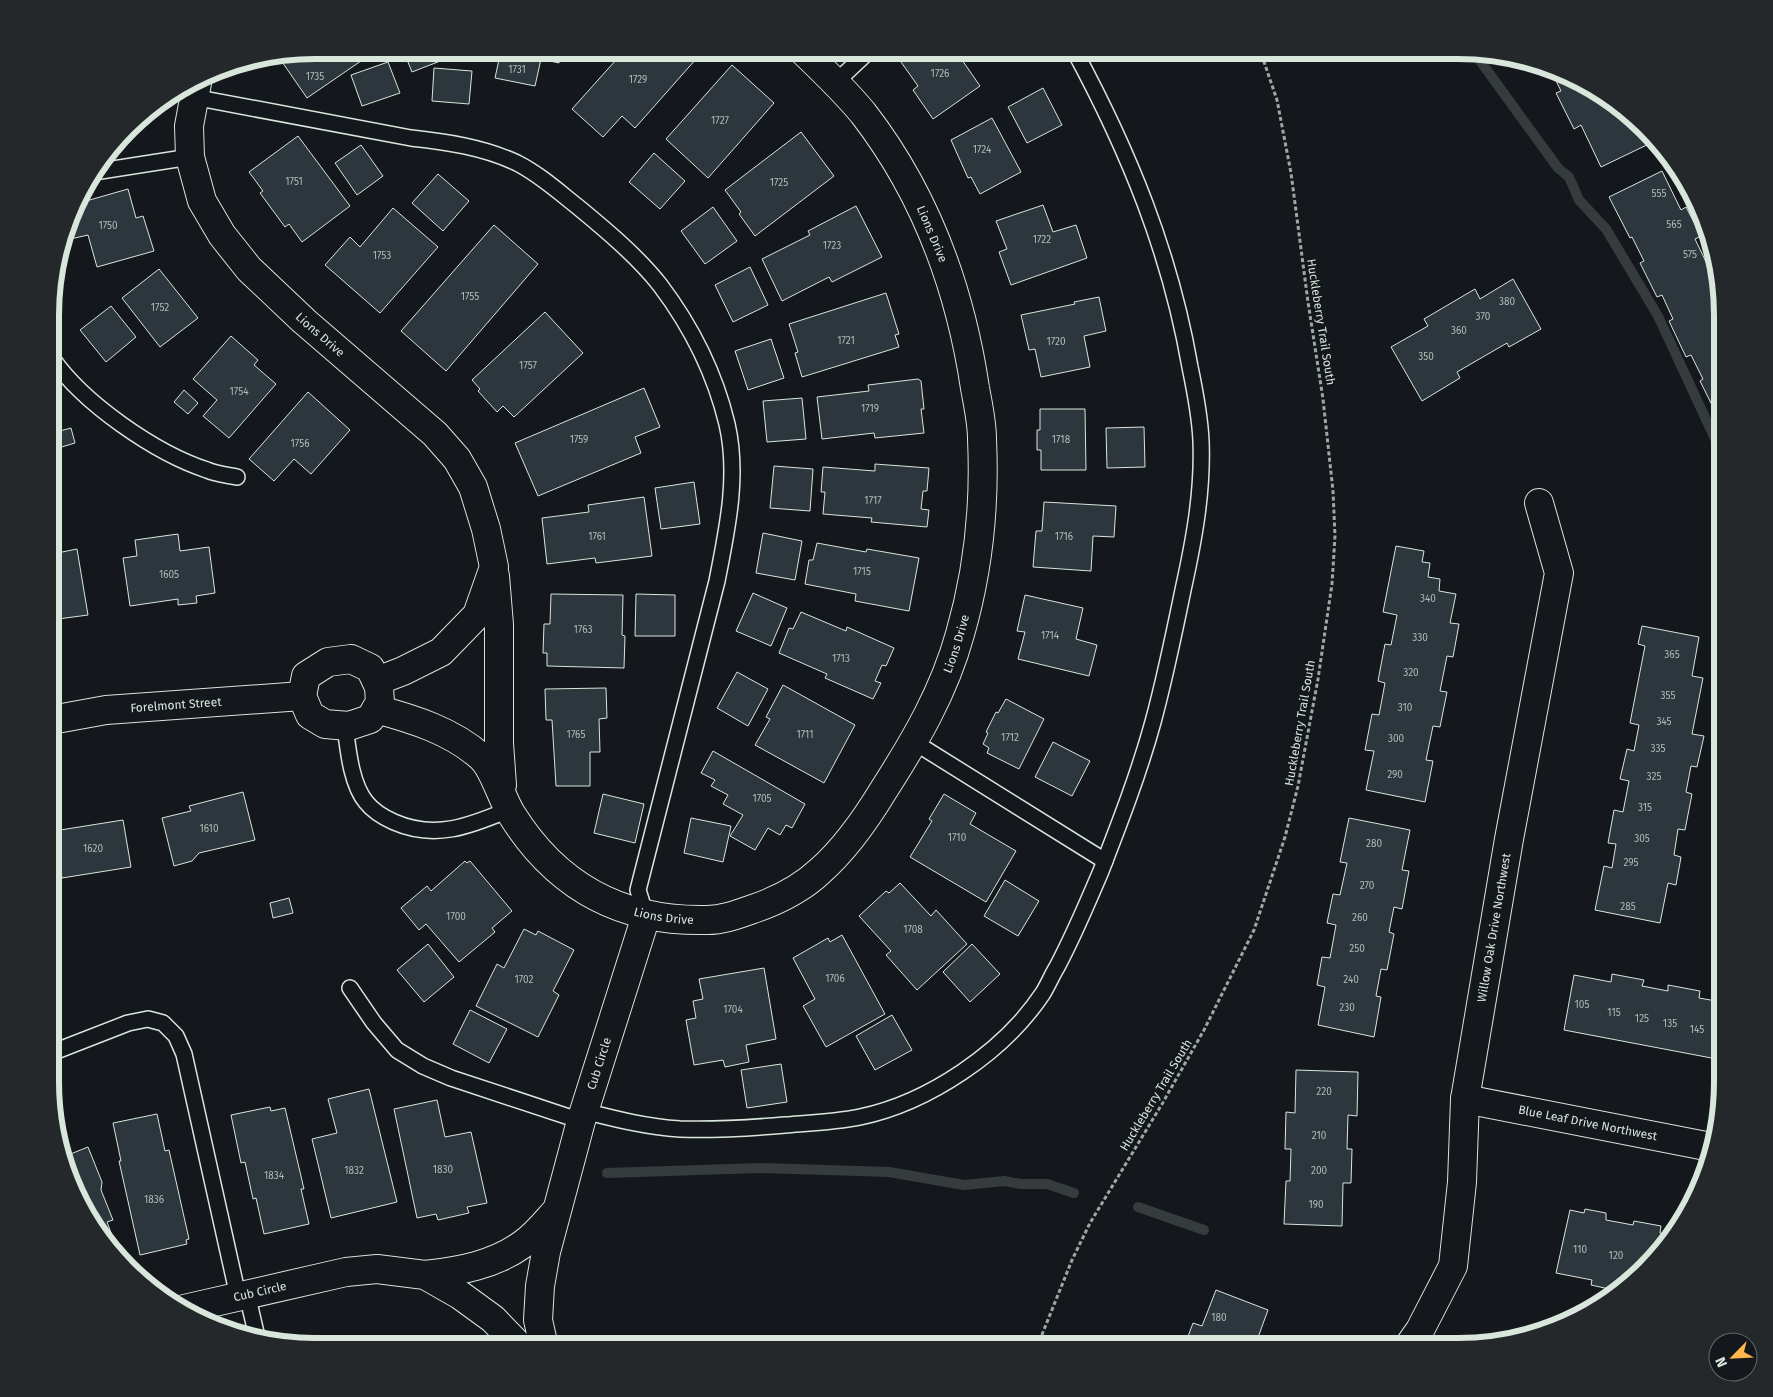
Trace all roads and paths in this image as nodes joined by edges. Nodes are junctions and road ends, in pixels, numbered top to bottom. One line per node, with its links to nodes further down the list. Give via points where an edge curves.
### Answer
1 (812, 59): 5 (street, Lions Drive)
2 (860, 59): 5 (lane)
3 (1079, 59): 20 (lane, via 1106,110 1152,219 1183,328 1201,438 1201,485 1195,535 1166,673 1142,763)
4 (1263, 59): 34 (path, Huckleberry Trail South, via 1277,100 1291,173 1324,398 1333,491 1332,584 1318,679 1285,837 1254,930 1204,1030 1090,1223)
5 (836, 82): 18 (street, Lions Drive, via 887,148 936,240 956,296 982,434 983,486 970,598 946,675)
6 (195, 90): 7 (street, Lions Drive, via 189,126); 21 (lane, via 411,138 484,150 517,164 556,189 627,250 659,284 683,318 718,394 727,425 732,460 731,494 717,581 638,890)
7 (190, 157): 8 (lane); 12 (street, Lions Drive, via 202,201 222,235 249,269 435,434 457,459 473,487)
8 (103, 171)
9 (59, 366): 10 (lane, via 84,394 115,421 177,457 206,470)
10 (237, 477)
11 (1539, 504): 24 (street, Willow Oak Drive Northwest, via 1559,573)
12 (494, 567): 13 (street, via 477,614 442,652); 19 (street, Lions Drive, via 499,625 499,743)
13 (377, 681): 14 (street, via 370,668 351,660 328,662 306,676); 15 (street, via 380,703)
14 (302, 696): 16 (street, Forelmont Street, via 106,710); 17 (street, via 310,715 325,724)
15 (376, 709): 17 (street, via 370,719); 19 (street, Lions Drive, via 448,734 485,759)
16 (59, 719)
17 (345, 726): 19 (lane, via 354,778 366,802 386,819 409,829 434,831 457,828 478,822)
18 (914, 742): 20 (lane); 21 (street, Lions Drive, via 849,840 819,873 790,892 761,906 710,920)
19 (505, 803): 21 (street, Lions Drive, via 545,859 573,883 606,902)
20 (1105, 861): 25 (lane, via 1080,923 1042,994 984,1057 926,1093 861,1117 742,1129 678,1129)
21 (646, 916): 25 (street, Cub Circle)
22 (350, 988): 25 (lane, via 397,1050 422,1066 460,1081)
23 (59, 1050): 29 (lane, via 128,1023 148,1019 163,1024 176,1036 184,1054)
24 (1465, 1099): 26 (street, Blue Leaf Drive Northwest); 35 (street, Willow Oak Drive Northwest, via 1462,1182 1453,1266)
25 (582, 1116): 27 (street, Cub Circle)
26 (1707, 1146)
27 (556, 1211): 28 (street, Cub Circle, via 524,1244 490,1262); 33 (street, Cub Circle, via 540,1286 538,1320)
28 (425, 1275): 29 (street, Cub Circle, via 377,1269 346,1272); 32 (street, Cub Circle, via 460,1295 493,1319)
29 (243, 1295): 30 (street, Cub Circle); 31 (lane)
30 (192, 1307)
31 (255, 1331)
32 (512, 1338)
33 (542, 1338)
34 (1041, 1338)
35 (1414, 1338)

